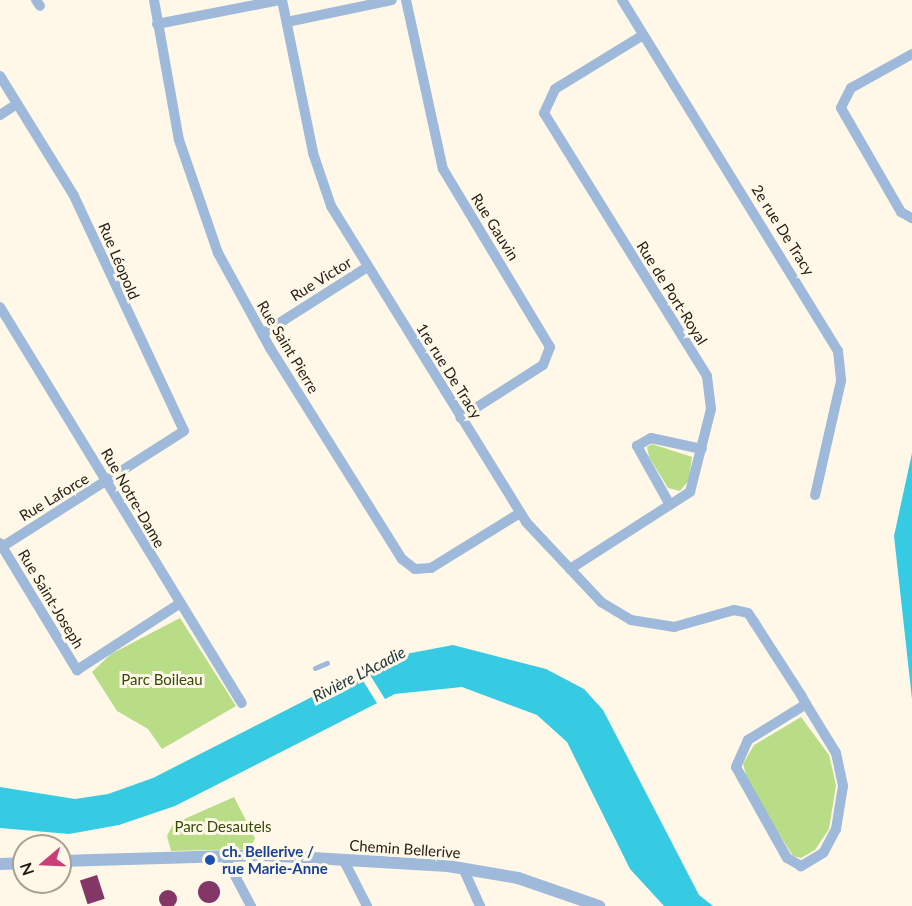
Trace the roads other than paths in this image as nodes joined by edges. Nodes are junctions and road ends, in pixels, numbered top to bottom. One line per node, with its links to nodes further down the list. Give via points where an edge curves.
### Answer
1 (154, 0): 7 (street, Rue Saint Pierre)
2 (281, 0): 6 (street, 1re rue De Tracy); 7 (street)
3 (392, 0): 6 (street)
4 (406, 0): 17 (street, Rue Gauvin, via 443,169 550,347 543,365)
5 (622, 0): 8 (street, 2e rue De Tracy)
6 (287, 22): 14 (street, 1re rue De Tracy, via 320,179)
7 (157, 24): 16 (street, Rue Saint Pierre, via 173,116 198,204)
8 (643, 34): 19 (street, Rue de Port-Royal, via 555,89 544,110 709,381 712,402); 21 (street, 2e rue De Tracy, via 838,351 842,381)
9 (912, 54): 13 (street, via 851,88 841,108 900,209)
10 (0, 76): 11 (street, Rue Léopold)
11 (17, 104): 12 (street); 18 (street, Rue Léopold, via 74,196)
12 (0, 115)
13 (912, 218)
14 (366, 268): 16 (street, Rue Victor); 17 (street, 1re rue De Tracy)
15 (0, 307): 20 (street, Rue Notre-Dame)
16 (262, 334): 23 (street, Rue Saint Pierre, via 410,566 431,568)
17 (460, 418): 23 (street, 1re rue De Tracy)
18 (184, 434): 20 (street, Rue Laforce)
19 (702, 449): 22 (street, Rue de Port-Royal, via 692,489); 22 (street, via 651,438 637,446)
20 (107, 483): 24 (street, Rue Laforce); 26 (street, Rue Notre-Dame)
21 (815, 495)
22 (670, 506): 25 (street, Rue de Port-Royal)
23 (520, 513): 25 (street, 1re rue De Tracy)
24 (1, 546): 26 (street, Rue Saint-Joseph, via 77,670)
25 (570, 569): 30 (street, 1re rue De Tracy, via 607,607 639,623 687,626 729,611 751,616)
26 (179, 604): 29 (street, Rue Notre-Dame)
27 (327, 663): 28 (lane)
28 (315, 668)
29 (242, 703)
30 (806, 704): 30 (street, via 838,758 843,786 831,842 801,866 787,858 736,767 748,740)
31 (224, 855): 32 (street, Chemin Bellerive); 33 (street, Chemin Bellerive); 35 (street)
32 (343, 859): 34 (street, Chemin Bellerive); 36 (street)
33 (72, 861)
34 (463, 868): 37 (street); 38 (street, Chemin Bellerive, via 535,883)
35 (250, 906)
36 (367, 906)
37 (480, 906)
38 (599, 906)

